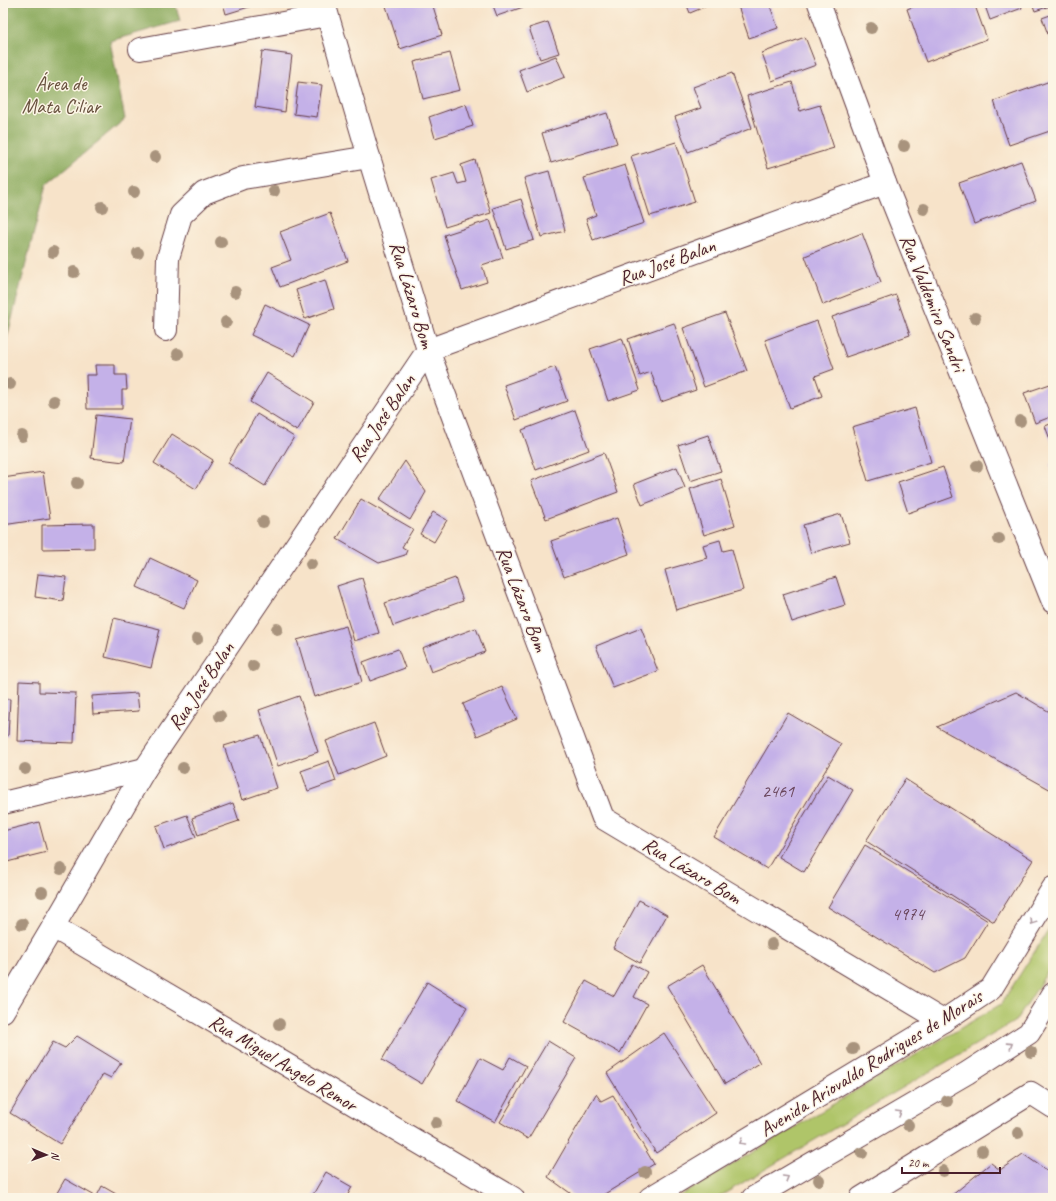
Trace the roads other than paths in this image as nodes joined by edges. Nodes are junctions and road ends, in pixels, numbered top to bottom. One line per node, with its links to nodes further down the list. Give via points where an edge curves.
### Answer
1 (819, 3): 5 (street, Rua Valdemiro Sandri)
2 (325, 9): 3 (street); 4 (street, Rua Lázaro Bom)
3 (140, 49)
4 (369, 157): 6 (street, via 243,178 204,193 181,215 168,258); 7 (street, Rua Lázaro Bom)
5 (885, 183): 7 (street, Rua José Balan); 8 (street, Rua Valdemiro Sandri)
6 (166, 330)
7 (428, 350): 9 (street, Rua José Balan); 15 (street, Rua Lázaro Bom, via 603,818)
8 (1053, 602)
9 (145, 769): 10 (street); 12 (street, Rua José Balan)
10 (3, 803)
11 (1053, 888): 15 (street, Avenida Ariovaldo Rodrigues de Morais, one-way to 15, via 991,989)
12 (53, 927): 14 (street, Rua José Balan); 17 (street, Rua Miguel Angelo Remor)
13 (1053, 994): 19 (street, one-way to 13, via 967,1073 1029,1033)
14 (3, 1011)
15 (943, 1021): 18 (street, Avenida Ariovaldo Rodrigues de Morais, one-way to 18)
16 (1053, 1106): 20 (street, via 1031,1093)
17 (513, 1198)
18 (650, 1198)
19 (753, 1198)
20 (861, 1198)

